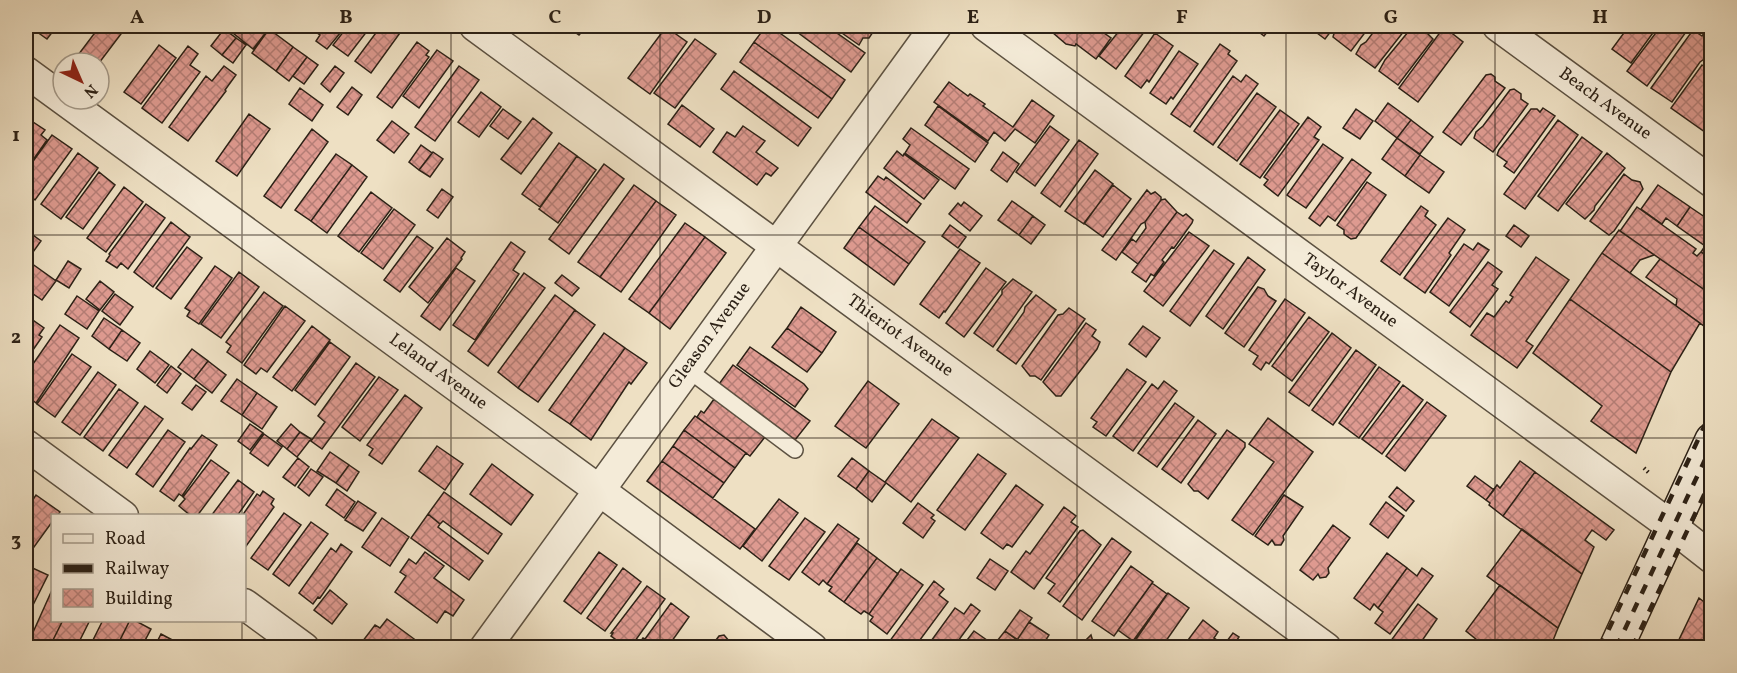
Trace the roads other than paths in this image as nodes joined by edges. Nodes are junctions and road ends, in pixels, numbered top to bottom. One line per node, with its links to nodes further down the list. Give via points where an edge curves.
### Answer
1 (475, 26): 9 (street, Thieriot Avenue)
2 (936, 26): 9 (street, Gleason Avenue)
3 (986, 26): 16 (street, Taylor Avenue)
4 (1498, 26): 8 (street, Beach Avenue)
5 (26, 72): 6 (street, Leland Avenue)
6 (51, 90)
7 (79, 111): 14 (street, Leland Avenue)
8 (1712, 182)
9 (776, 246): 10 (street, Gleason Avenue); 22 (street, Thieriot Avenue)
10 (687, 369): 13 (lane); 14 (street, Gleason Avenue)
11 (1712, 440): 16 (main road)
12 (26, 445): 15 (street)
13 (795, 450)
14 (599, 490): 19 (street, Leland Avenue); 21 (street, Gleason Avenue)
15 (120, 514)
16 (1671, 526): 17 (street, Taylor Avenue); 23 (main road)
17 (1712, 558)
18 (246, 605): 20 (street)
19 (798, 643)
20 (304, 648)
21 (485, 648)
22 (1326, 648)
23 (1616, 648)

